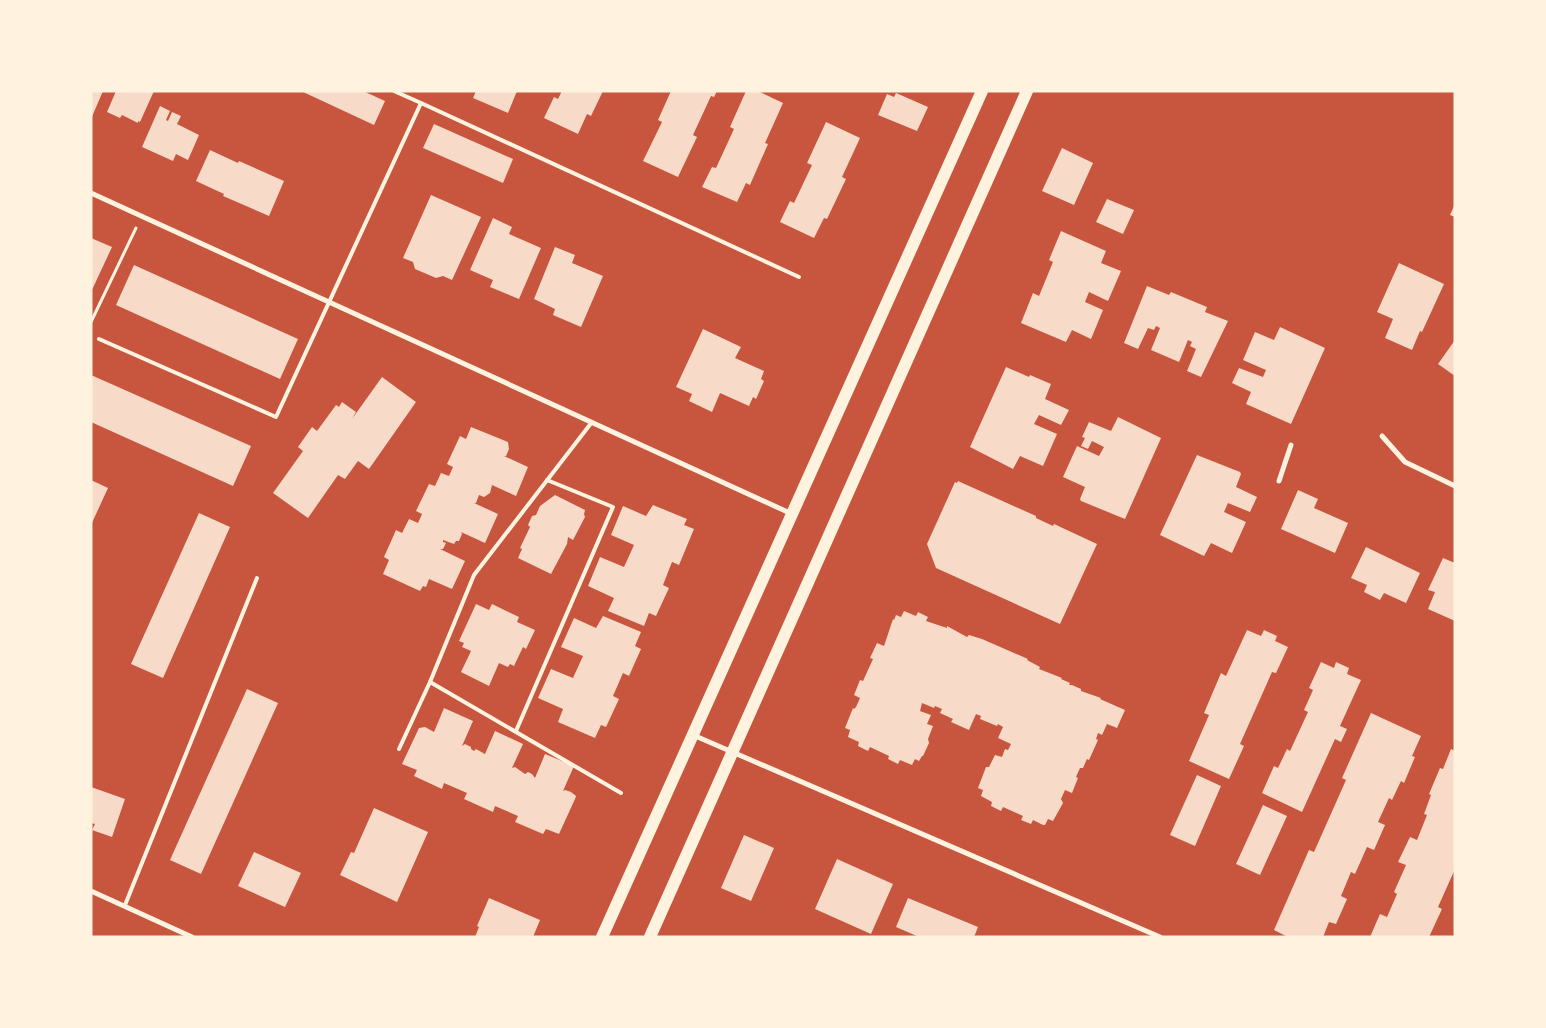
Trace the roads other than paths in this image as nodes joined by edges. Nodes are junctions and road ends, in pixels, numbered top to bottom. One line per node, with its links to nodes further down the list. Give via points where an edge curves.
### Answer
1 (394, 91): 4 (lane)
2 (982, 91): 15 (main road)
3 (1028, 91): 21 (main road)
4 (421, 103): 6 (lane); 7 (lane)
5 (91, 193): 7 (street)
6 (799, 277)
7 (329, 302): 8 (lane, via 276,417); 9 (street)
8 (99, 339)
9 (592, 422): 12 (lane); 15 (street)
10 (1382, 436): 14 (street, via 1405,462)
11 (1292, 445): 13 (street)
12 (547, 480): 17 (lane, via 474,576); 18 (lane, via 613,507)
13 (1279, 480)
14 (1455, 486)
15 (792, 514): 19 (main road)
16 (257, 578): 24 (lane)
17 (430, 682): 18 (lane); 20 (lane)
18 (516, 731): 22 (lane)
19 (693, 735): 21 (street); 27 (main road)
20 (399, 748)
21 (733, 752): 25 (street); 28 (main road)
22 (622, 793)
23 (91, 891): 24 (street)
24 (125, 905): 26 (street)
25 (1149, 935): 29 (street)
26 (192, 937)
27 (602, 937)
28 (650, 937)
29 (1160, 937)

